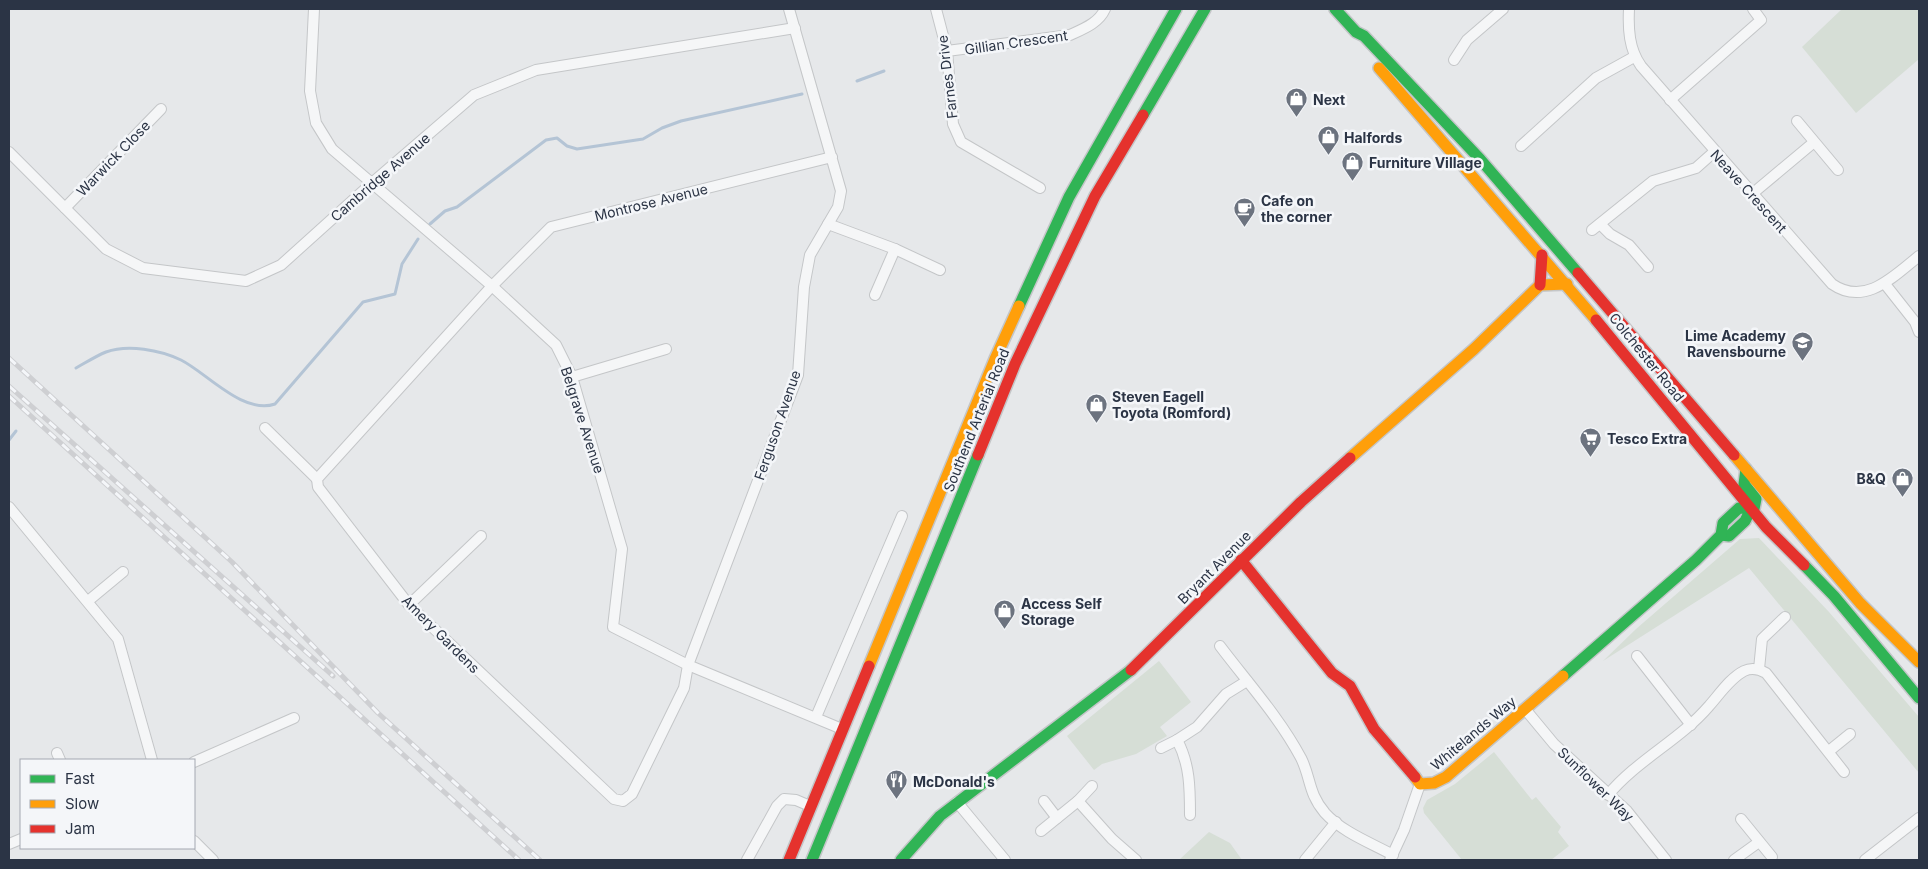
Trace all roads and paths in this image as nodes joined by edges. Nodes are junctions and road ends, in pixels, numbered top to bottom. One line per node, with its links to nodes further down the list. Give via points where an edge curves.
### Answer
1 (314, 9): 27 (street, Belgrave Avenue, via 310,91 316,123 332,149)
2 (789, 9): 12 (street, Ferguson Avenue)
3 (936, 9): 14 (street, Farnes Drive)
4 (1105, 9): 14 (street, Gillian Crescent, via 1086,28 1070,35)
5 (1176, 9): 31 (main road, Southend Arterial Road)
6 (1188, 9): 17 (main road)
7 (1205, 9): 30 (main road, Southend Arterial Road)
8 (1335, 9): 13 (main road, Colchester Road)
9 (1503, 9): 16 (street, via 1467,40)
10 (1629, 9): 15 (street)
11 (1753, 9): 18 (street, via 1762,20)
12 (795, 28): 25 (street, Ferguson Avenue); 27 (street, Cambridge Avenue, via 536,70 474,95)
13 (1356, 32): 35 (main road, Colchester Road, via 1358,42 1394,86); 48 (main road, Colchester Road, via 1364,36 1480,159)
14 (948, 51): 28 (street, Farnes Drive, via 953,124 961,142)
15 (1634, 57): 18 (street, Neave Crescent); 22 (street, via 1596,78)
16 (1454, 60)
17 (1148, 79): 30 (main road, via 1100,174); 31 (main road)
18 (1670, 100): 24 (street, Neave Crescent)
19 (161, 109): 32 (street, Warwick Close)
20 (1797, 121): 21 (street)
21 (1813, 142): 26 (street); 29 (street)
22 (1521, 146)
23 (9, 152): 32 (street, Cambridge Avenue)
24 (1714, 152): 29 (street, Neave Crescent); 37 (street, via 1696,168 1653,181 1596,227 1629,245)
25 (832, 157): 33 (street, Ferguson Avenue, via 841,191 838,207); 42 (street, Montrose Avenue, via 551,227)
26 (1838, 170)
27 (372, 183): 32 (street, Cambridge Avenue, via 281,266 246,281 143,268 106,249); 42 (street, Belgrave Avenue)
28 (1040, 188)
29 (1752, 194): 40 (street, Neave Crescent, via 1839,289 1861,292)
30 (1095, 196): 100 (main road, Southend Arterial Road, via 1015,364)
31 (1069, 197): 71 (main road, Southend Arterial Road, via 996,359)
32 (65, 208)
33 (828, 224): 34 (street); 63 (street, Ferguson Avenue, via 810,255 804,287 798,375)
34 (895, 249): 38 (street); 43 (street)
35 (1542, 256): 39 (main road, Colchester Road); 41 (main road)
36 (1919, 256): 40 (street, Neave Crescent)
37 (1648, 267)
38 (940, 270)
39 (1567, 284): 41 (main road); 52 (main road, Colchester Road)
40 (1885, 284): 44 (street, via 1915,322)
41 (1540, 285): 55 (main road, Bryant Avenue)
42 (492, 286): 46 (street, Belgrave Avenue, via 556,346); 49 (street)
43 (875, 295)
44 (1919, 332)
45 (666, 348): 46 (street)
46 (572, 377): 63 (street, Belgrave Avenue, via 622,549 613,627)
47 (265, 428): 49 (street, Amery Gardens)
48 (1746, 469): 50 (main road, Colchester Road); 52 (main road, via 1744,484 1756,499)
49 (317, 479): 58 (street, Amery Gardens, via 318,487)
50 (1778, 506): 52 (main road, Whitelands Way); 62 (main road, Colchester Road, via 1860,603)
51 (9, 507): 57 (street)
52 (1753, 509): 66 (main road, Colchester Road, via 1766,527 1834,596); 67 (main road, Whitelands Way, via 1739,508 1723,523 1721,535 1674,580)
53 (902, 516): 68 (street)
54 (481, 536): 58 (street)
55 (1241, 560): 79 (main road, Whitelands Way, via 1332,673 1350,686 1374,729); 84 (main road, Bryant Avenue, via 1124,675)
56 (123, 572): 57 (street)
57 (88, 601): 76 (street, via 118,639)
58 (409, 605): 63 (street, Amery Gardens, via 614,799 623,801 632,794 680,696)
59 (1785, 617): 64 (street, via 1762,639)
60 (1220, 646): 65 (street)
61 (1637, 656): 70 (street)
62 (1919, 662)
63 (688, 665): 68 (street, Belgrave Avenue)
64 (1759, 669): 70 (street, via 1739,674); 75 (street, via 1766,673)
65 (1247, 681): 73 (street, via 1226,694 1197,727); 90 (street, via 1302,759 1310,790 1317,802)
66 (1919, 698)
67 (1526, 709): 79 (main road, Whitelands Way, via 1443,780 1431,785); 81 (street, Sunflower Way, via 1554,744)
68 (816, 717): 71 (street, Belgrave Avenue)
69 (294, 718): 77 (street)
70 (1691, 725): 81 (street)
71 (842, 729): 85 (main road, Southend Arterial Road)
72 (1850, 734): 75 (street)
73 (1177, 740): 74 (street); 86 (street, via 1188,767)
74 (1161, 748)
75 (1829, 751): 78 (street)
76 (152, 759)
77 (195, 762)
78 (1844, 772)
79 (1420, 784): 95 (street)
80 (1092, 786): 83 (street)
81 (1608, 795): 96 (street, Sunflower Way, via 1627,811)
82 (1044, 800): 87 (street)
83 (1078, 801): 87 (street); 103 (street)
84 (957, 802): 101 (main road, Bryant Avenue, via 940,816); 102 (street)
85 (810, 806): 98 (street, via 784,799); 99 (main road, Southend Arterial Road)
86 (1190, 815)
87 (1058, 818): 91 (street)
88 (1919, 818): 106 (street)
89 (1741, 819): 93 (street)
90 (1336, 822): 95 (street); 104 (street)
91 (1041, 832)
92 (195, 842): 97 (street)
93 (1759, 842): 94 (street); 105 (street)
94 (1772, 857)
95 (1392, 858)
96 (1661, 858)
97 (212, 860)
98 (746, 860)
99 (790, 860)
100 (812, 860)
101 (901, 860)
102 (1006, 860)
103 (1136, 860)
104 (1305, 860)
105 (1734, 860)
106 (1865, 860)

